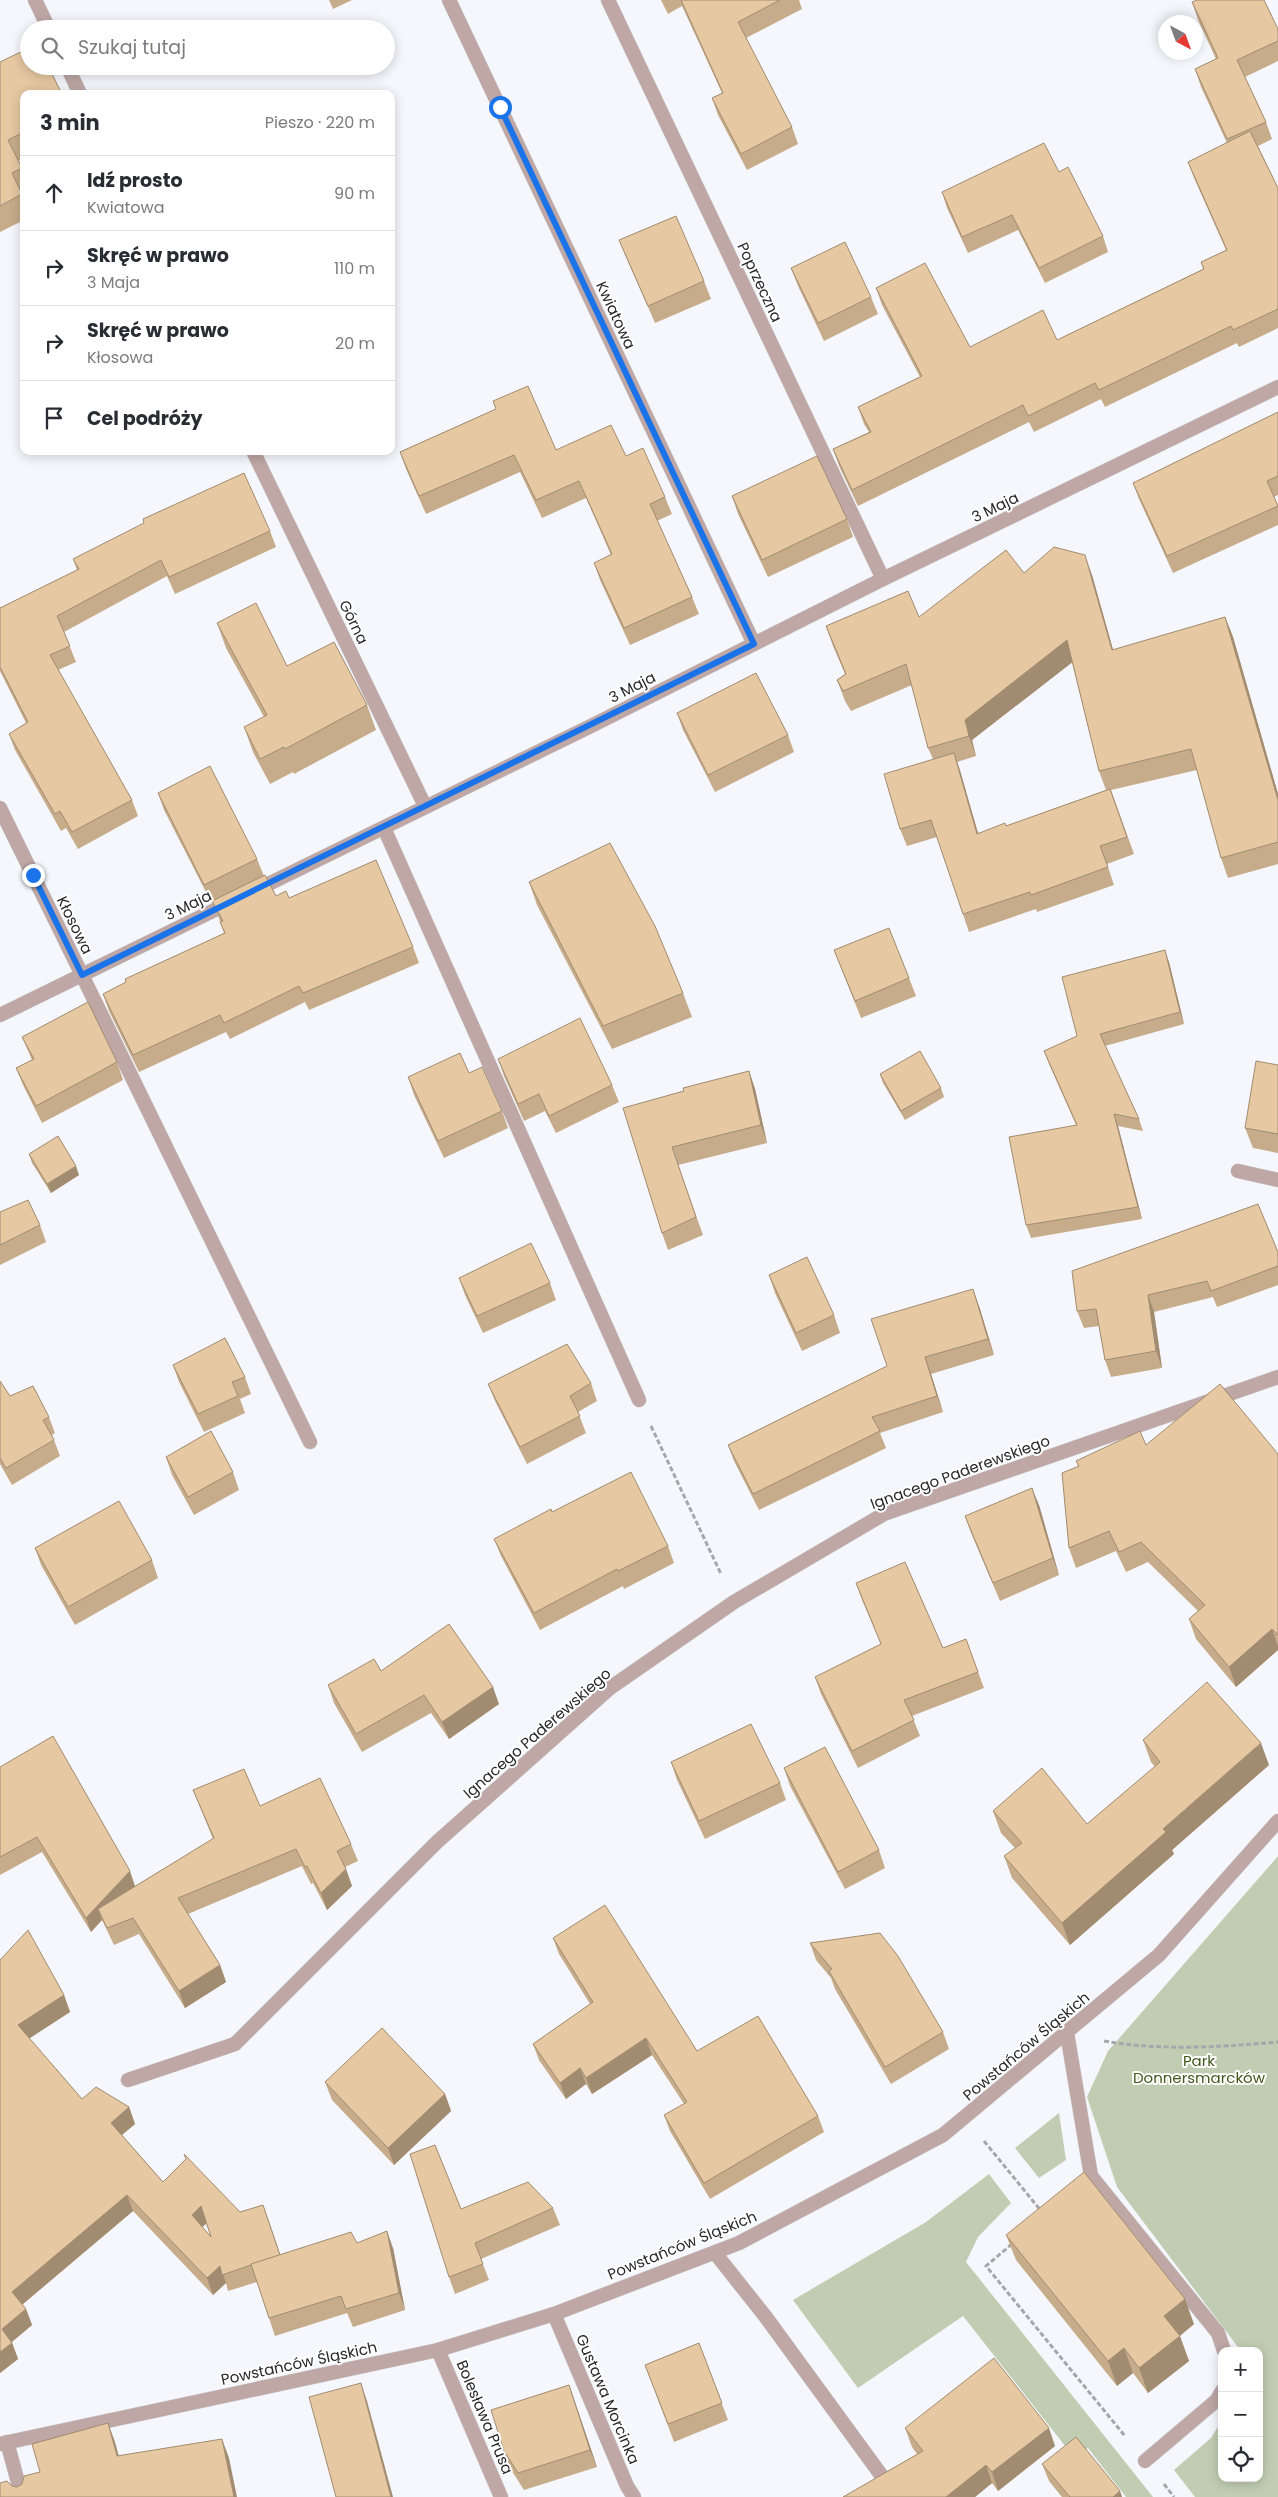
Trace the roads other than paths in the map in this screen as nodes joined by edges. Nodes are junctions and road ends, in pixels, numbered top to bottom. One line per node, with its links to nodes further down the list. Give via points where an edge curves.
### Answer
1 (35, 0): 4 (street)
2 (449, 0): 10 (street, Kwiatowa)
3 (608, 0): 9 (street, Poprzeczna)
4 (45, 20)
5 (71, 75): 6 (street)
6 (78, 90)
7 (1278, 387): 9 (street, 3 Maja)
8 (255, 455): 11 (street, Górna)
9 (883, 579): 10 (street, 3 Maja)
10 (754, 644): 11 (street, 3 Maja)
11 (425, 806): 13 (street, 3 Maja)
12 (0, 808): 14 (street, Kłosowa)
13 (384, 828): 14 (street, 3 Maja); 19 (street)
14 (82, 975): 15 (street, 3 Maja); 20 (street, Kłosowa)
15 (0, 1015)
16 (1238, 1171): 17 (street)
17 (1278, 1180)
18 (1278, 1377): 23 (street, Ignacego Paderewskiego, via 884,1514 734,1602 610,1688 437,1842 235,2044)
19 (639, 1400)
20 (310, 1442)
21 (1278, 1821): 22 (street, Powstańców Śląskich, via 1159,1955)
22 (1067, 2034): 24 (street, Powstańców Śląskich, via 943,2135); 26 (street, via 1091,2176 1218,2333)
23 (128, 2080)
24 (715, 2253): 25 (street, Powstańców Śląskich); 31 (street)
25 (554, 2314): 27 (street, Powstańców Śląskich); 34 (street, Gustawa Morcinka)
26 (1223, 2347)
27 (438, 2350): 29 (street, Powstańców Śląskich); 33 (street, Bolesława Prusa)
28 (1221, 2392): 30 (street, via 1217,2400)
29 (4, 2443): 32 (street)
30 (1145, 2461)
31 (884, 2479)
32 (22, 2497)
33 (501, 2497)
34 (634, 2497)

